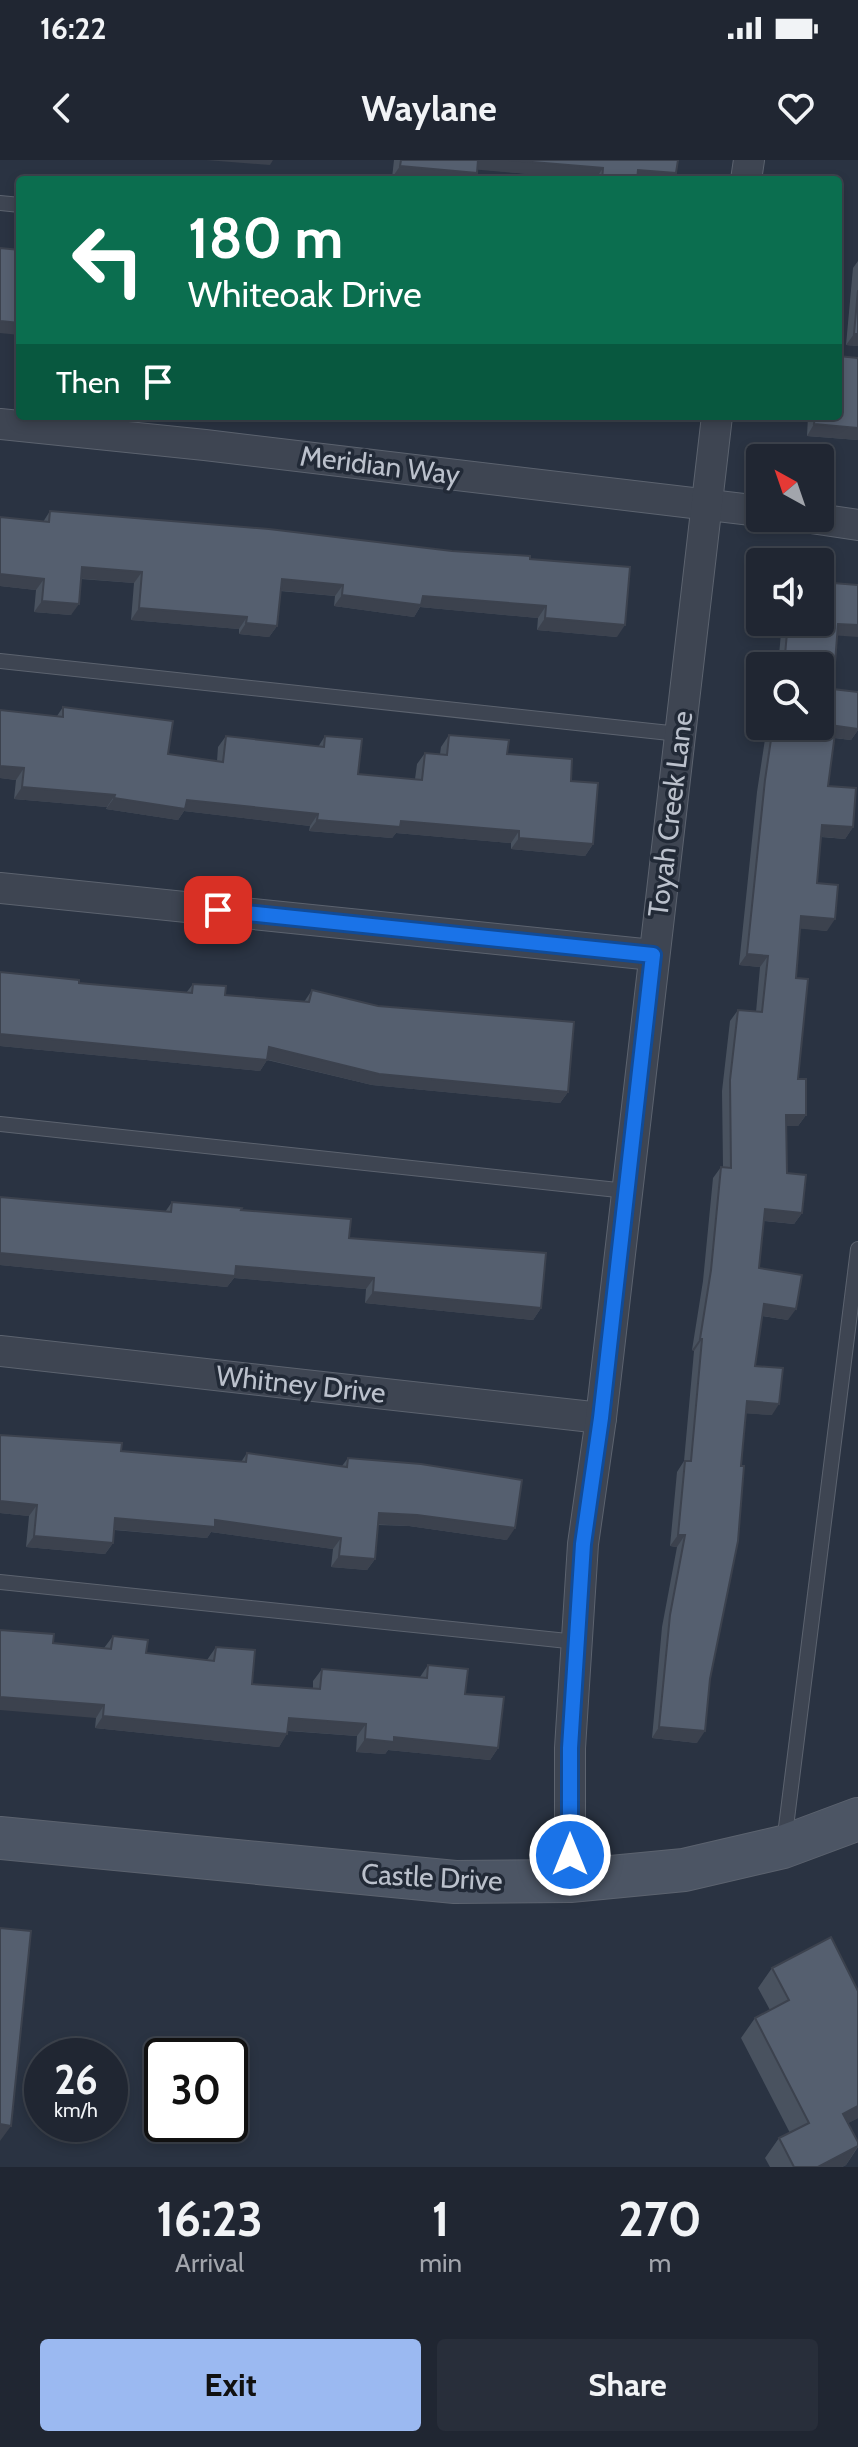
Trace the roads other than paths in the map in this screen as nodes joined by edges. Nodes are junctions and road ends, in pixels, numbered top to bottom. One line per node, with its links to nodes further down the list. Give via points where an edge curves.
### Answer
1 (717, 420): 3 (street, Toyah Creek Lane)
2 (0, 424): 3 (street, Meridian Way)
3 (707, 503): 4 (street, Meridian Way); 8 (street, Toyah Creek Lane)
4 (746, 509)
5 (834, 521): 6 (street)
6 (858, 525)
7 (0, 661): 8 (lane)
8 (679, 734): 10 (street, Toyah Creek Lane)
9 (0, 888): 10 (street)
10 (653, 955): 12 (street, Toyah Creek Lane)
11 (0, 1124): 12 (lane)
12 (627, 1191): 15 (street, Toyah Creek Lane)
13 (858, 1249): 20 (lane)
14 (0, 1351): 15 (street, Whitney Drive)
15 (601, 1418): 17 (street, Toyah Creek Lane, via 583,1544)
16 (0, 1582): 17 (lane)
17 (577, 1642): 21 (street, Toyah Creek Lane)
18 (857, 1822): 20 (main road, Castle Drive)
19 (0, 1838): 21 (main road, Castle Drive, via 455,1882)
20 (783, 1847): 21 (main road, Castle Drive, via 684,1870)
21 (570, 1881)

